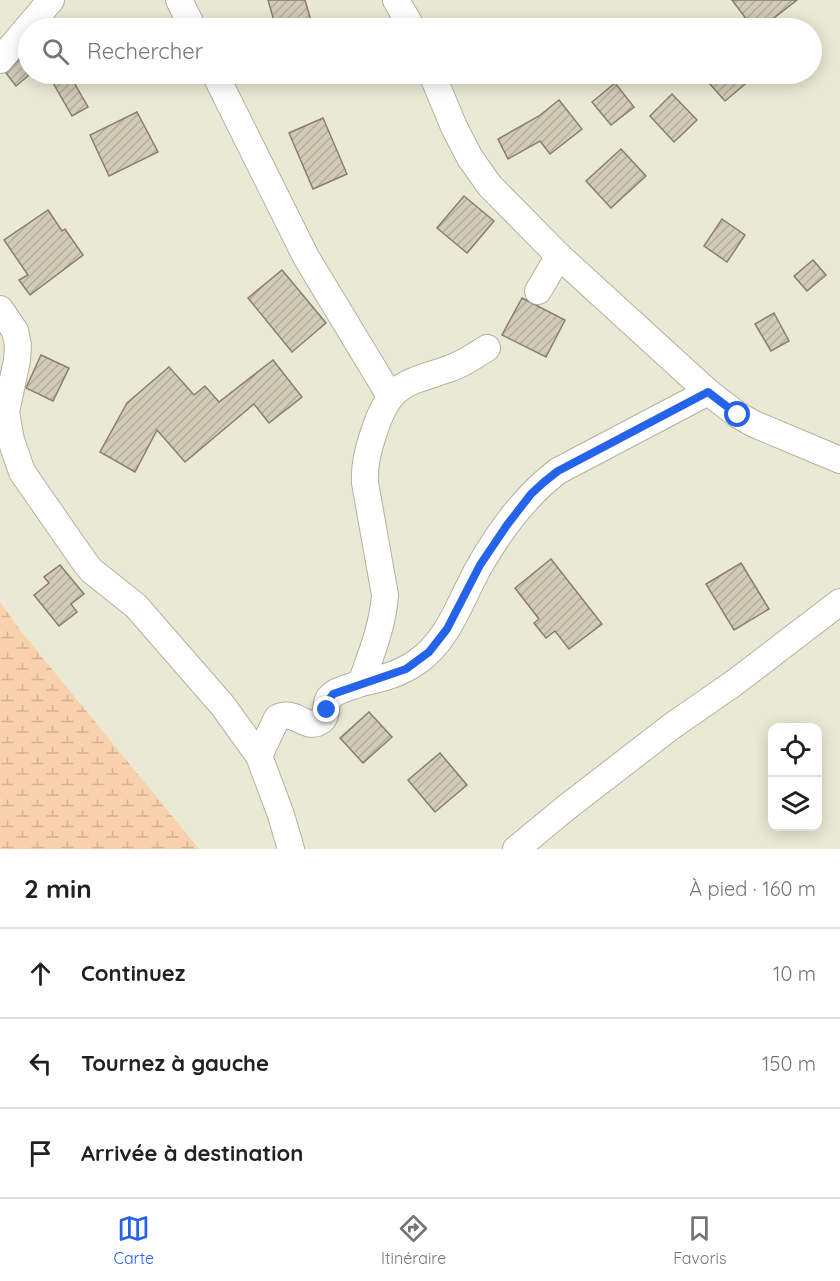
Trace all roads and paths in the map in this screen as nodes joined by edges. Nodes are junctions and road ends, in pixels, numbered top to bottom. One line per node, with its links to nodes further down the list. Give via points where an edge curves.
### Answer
1 (51, 0): 4 (street)
2 (178, 0): 5 (street)
3 (396, 0): 6 (street)
4 (36, 18)
5 (188, 18)
6 (406, 18)
7 (18, 39): 8 (street)
8 (0, 60)
9 (220, 84): 16 (street, via 306,257)
10 (436, 84): 11 (street, via 470,158 490,186)
11 (559, 256): 12 (street); 15 (street)
12 (538, 291)
13 (0, 309): 20 (street, via 15,332 18,345 6,412 22,472 86,564 136,606 222,706)
14 (488, 348): 16 (street, via 454,367 414,380)
15 (708, 392): 17 (street, via 754,424); 19 (street, via 544,482 518,508 480,565 438,642 406,669)
16 (390, 396): 19 (street, via 364,467 385,595)
17 (840, 460)
18 (840, 602): 22 (street, via 663,732)
19 (361, 683): 20 (street, via 333,694 319,723 288,715 277,718)
20 (259, 756): 21 (street)
21 (291, 849)
22 (516, 849)

